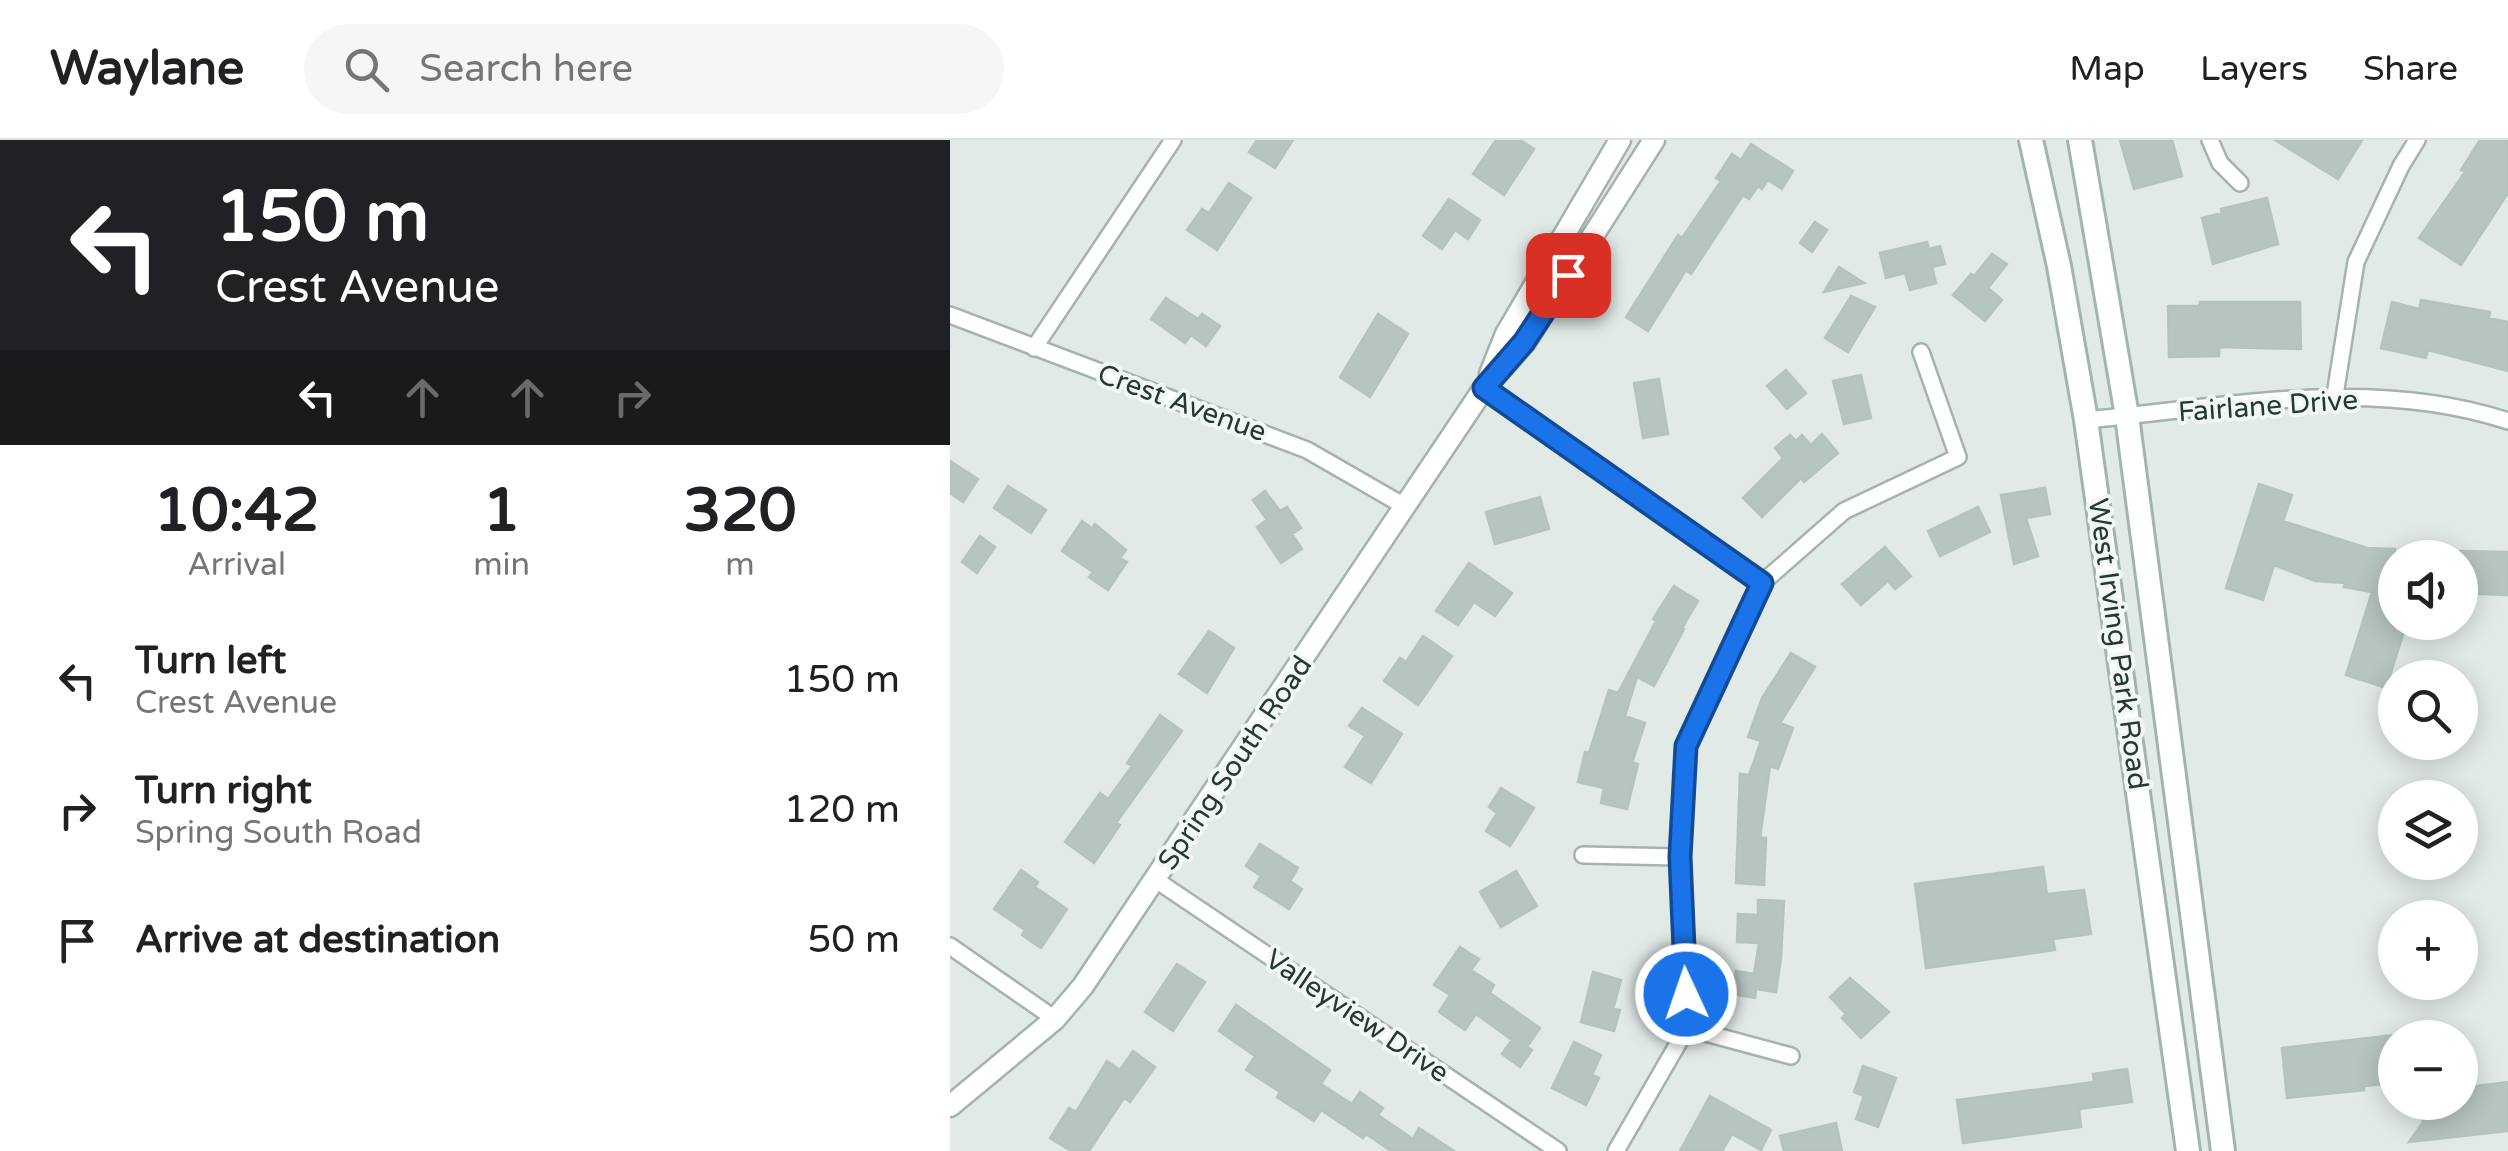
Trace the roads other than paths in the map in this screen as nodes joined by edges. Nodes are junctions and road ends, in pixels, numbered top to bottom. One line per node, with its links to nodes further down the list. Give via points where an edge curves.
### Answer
1 (1173, 140): 10 (street)
2 (1620, 140): 12 (street, Spring South Road, via 1506,334)
3 (1654, 140): 12 (street, Spring South Road, via 1524,342)
4 (2030, 140): 15 (main road, West Irving Park Road)
5 (2080, 140): 14 (main road, West Irving Park Road)
6 (2210, 140): 8 (street)
7 (2417, 140): 13 (street, via 2356,262)
8 (2240, 183)
9 (950, 315): 10 (street, Crest Avenue)
10 (1034, 348): 17 (street, Crest Avenue, via 1307,450)
11 (1922, 352): 18 (street, via 1958,457 1844,511)
12 (1484, 388): 17 (street, Spring South Road); 18 (street)
13 (2335, 396): 14 (street, Fairlane Drive); 16 (street, Fairlane Drive, via 2469,408)
14 (2127, 416): 15 (street, Fairlane Drive); 30 (main road, West Irving Park Road)
15 (2086, 420): 29 (main road, West Irving Park Road)
16 (2508, 421)
17 (1406, 507): 21 (street, Spring South Road)
18 (1762, 583): 20 (street, via 1686,746)
19 (1583, 855): 20 (street)
20 (1680, 857): 24 (street)
21 (1156, 880): 23 (street, Spring South Road); 27 (street, Valleyview Drive)
22 (950, 946): 23 (street)
23 (1055, 1019): 26 (street, Spring South Road)
24 (1688, 1028): 25 (street); 28 (street)
25 (1790, 1056)
26 (950, 1106)
27 (1558, 1151)
28 (1616, 1151)
29 (2188, 1151)
30 (2222, 1151)

